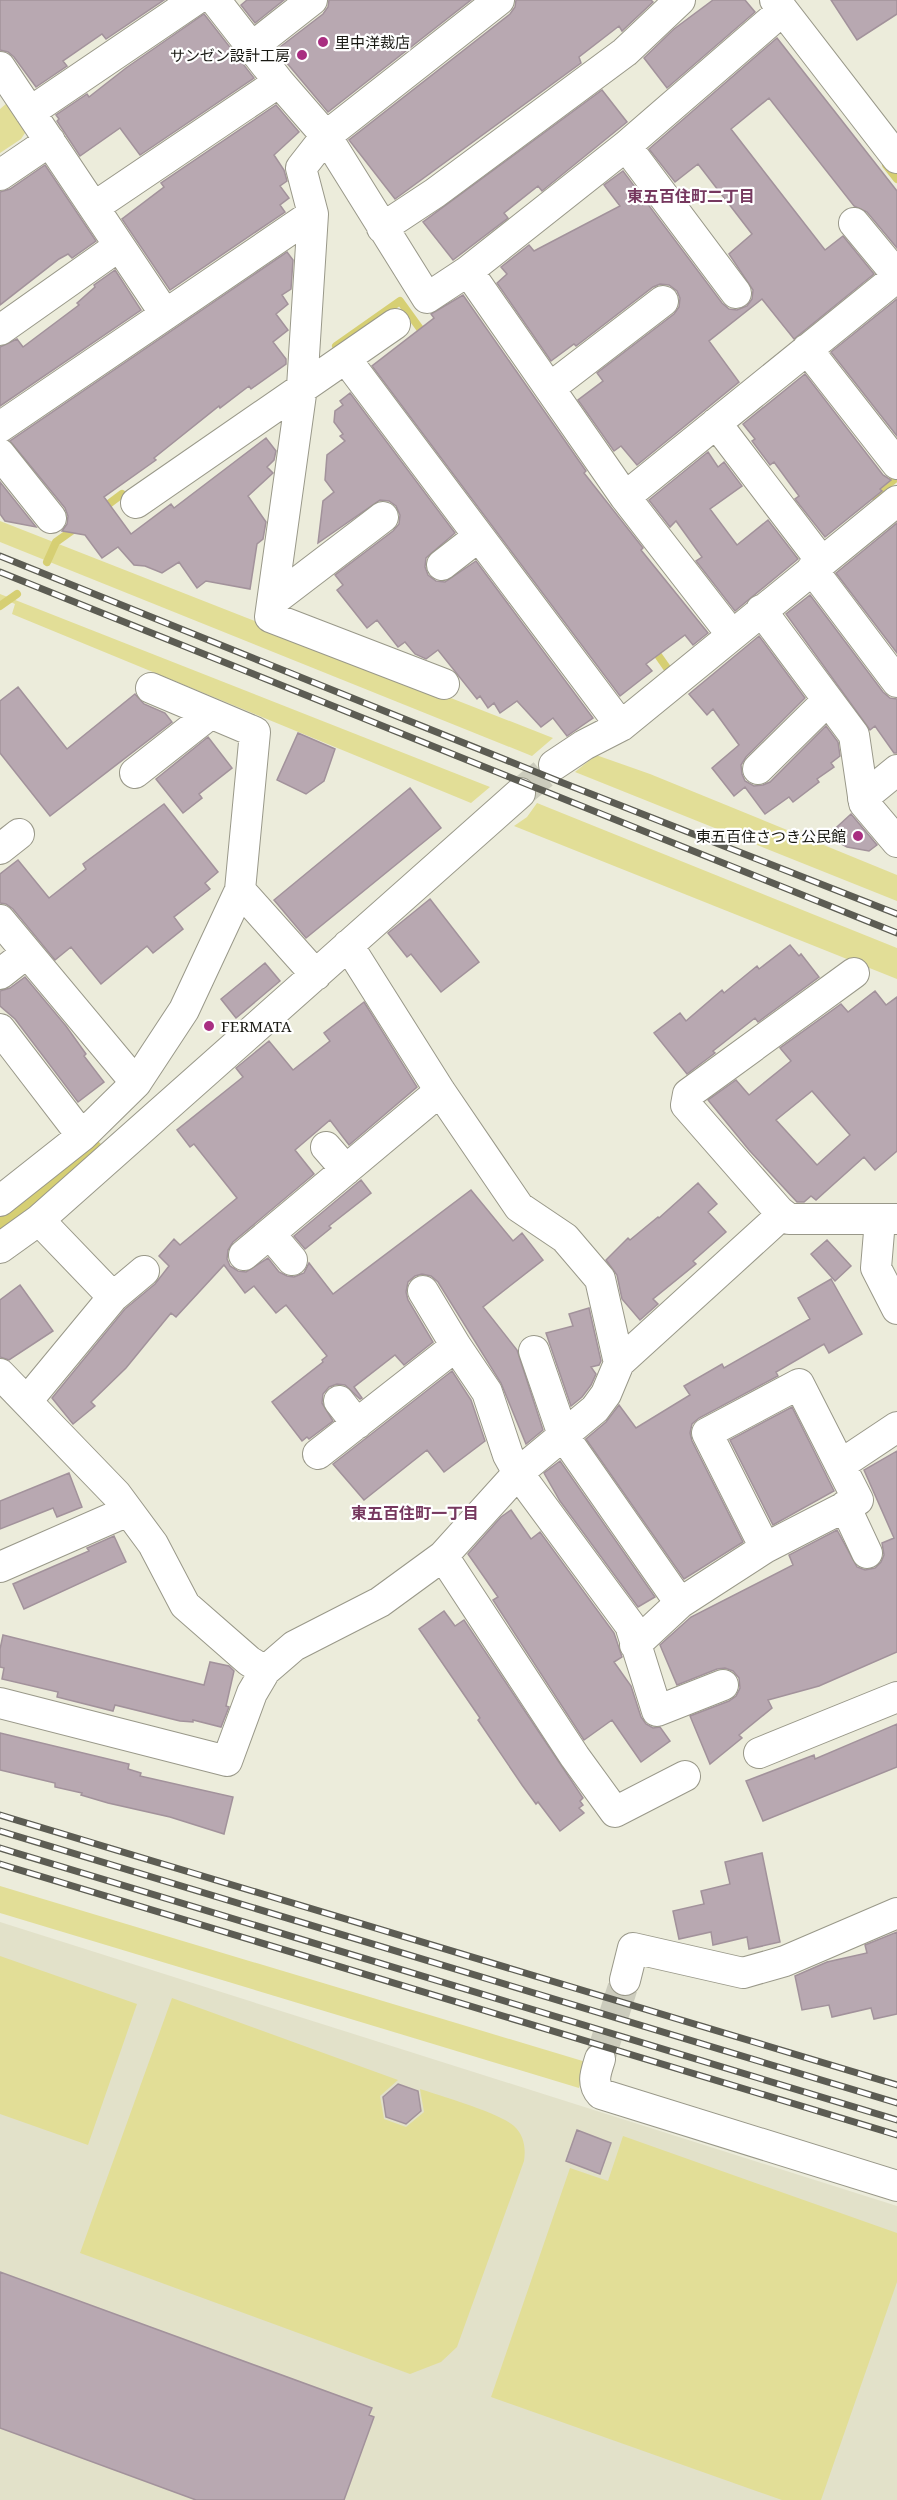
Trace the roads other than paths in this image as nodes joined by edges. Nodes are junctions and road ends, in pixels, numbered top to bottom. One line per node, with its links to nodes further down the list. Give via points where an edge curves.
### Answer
1 (195, 0): 10 (street)
2 (215, 0): 7 (street)
3 (312, 0): 7 (street)
4 (499, 0): 11 (street)
5 (680, 0): 19 (street, via 626,52 435,194)
6 (778, 5): 13 (street); 14 (street)
7 (252, 47): 9 (street)
8 (0, 67): 10 (street)
9 (279, 82): 11 (street); 16 (street)
10 (30, 112): 12 (street)
11 (326, 136): 17 (street, via 301,168); 19 (street)
12 (50, 141): 15 (street); 16 (street)
13 (626, 146): 21 (street); 23 (street)
14 (897, 158)
15 (0, 175)
16 (94, 207): 20 (street)
17 (313, 214): 25 (street); 30 (street)
18 (854, 223): 22 (street)
19 (382, 228): 21 (street, via 427,298)
20 (119, 246): 25 (street); 27 (street)
21 (468, 271): 31 (street)
22 (897, 276): 28 (street)
23 (736, 293)
24 (663, 300): 31 (street)
25 (165, 314): 33 (street)
26 (395, 324): 29 (street)
27 (0, 330)
28 (807, 349): 32 (street); 35 (street)
29 (346, 358): 30 (street); 41 (street)
30 (302, 387): 38 (street); 44 (street)
31 (551, 387): 36 (street)
32 (716, 423): 36 (street); 43 (street)
33 (0, 427)
34 (0, 454): 40 (street)
35 (897, 464)
36 (625, 496): 46 (street)
37 (897, 502): 43 (street)
38 (136, 503)
39 (383, 517): 44 (street)
40 (51, 518)
41 (478, 537): 42 (street); 52 (street)
42 (442, 565)
43 (817, 566): 45 (street); 47 (street)
44 (273, 601): 48 (street, via 270,617)
45 (761, 610): 46 (street); 50 (street)
46 (732, 634): 52 (street)
47 (897, 682)
48 (444, 684)
49 (151, 688): 51 (street)
50 (828, 700): 54 (street); 58 (street, via 854,735)
51 (210, 714): 56 (street); 60 (street, via 255,732)
52 (621, 726): 53 (street)
53 (554, 765)
54 (758, 769)
55 (897, 770): 58 (street)
56 (135, 773)
57 (520, 793): 62 (street)
58 (863, 798): 59 (street)
59 (897, 842)
60 (240, 890): 66 (street); 69 (street)
61 (0, 920): 63 (street)
62 (348, 945): 66 (street); 68 (street)
63 (27, 953): 65 (street); 69 (street)
64 (854, 973): 74 (street, via 688,1094 686,1105)
65 (0, 974)
66 (316, 975): 69 (street)
67 (0, 1029): 70 (street)
68 (440, 1091): 72 (street); 87 (street, via 519,1207 565,1238 600,1279)
69 (131, 1112): 70 (street); 76 (street)
70 (82, 1136): 73 (street)
71 (327, 1147): 72 (street)
72 (346, 1170): 77 (street)
73 (0, 1201)
74 (779, 1211): 75 (street, via 789,1219); 87 (street, via 774,1222)
75 (889, 1219): 84 (street, via 876,1268)
76 (39, 1220): 78 (street); 83 (street)
77 (270, 1234): 79 (street); 80 (street)
78 (0, 1248)
79 (244, 1255)
80 (292, 1260)
81 (144, 1271): 83 (street)
82 (423, 1291): 85 (street)
83 (113, 1297): 89 (street)
84 (897, 1309)
85 (456, 1346): 91 (street); 96 (street, via 487,1392)
86 (534, 1351): 93 (street)
87 (620, 1363): 93 (street, via 602,1401)
88 (0, 1374): 89 (street)
89 (27, 1401): 98 (street)
90 (339, 1401): 91 (street)
91 (357, 1424): 94 (street)
92 (897, 1427): 95 (street)
93 (563, 1434): 96 (street); 103 (street)
94 (318, 1454)
95 (840, 1465): 97 (street, via 858,1500); 99 (street, via 800,1384 707,1434)
96 (518, 1473): 101 (street); 104 (street, via 630,1625)
97 (845, 1506): 99 (street); 100 (street)
98 (128, 1511): 102 (street); 105 (street, via 153,1544 185,1605)
99 (765, 1548): 103 (street)
100 (867, 1553)
101 (443, 1556): 105 (street, via 380,1602 294,1646); 110 (street, via 615,1812)
102 (0, 1567)
103 (680, 1603): 104 (street)
104 (635, 1645): 106 (street, via 657,1711)
105 (265, 1671): 108 (street, via 252,1693 227,1761)
106 (723, 1685)
107 (897, 1697): 109 (street)
108 (0, 1703)
109 (759, 1754)
110 (685, 1776)
111 (897, 1914): 112 (street, via 785,1961 743,1973 633,1948)
112 (625, 1980)
113 (600, 2059): 114 (street, via 594,2079 601,2094)
114 (897, 2186)

